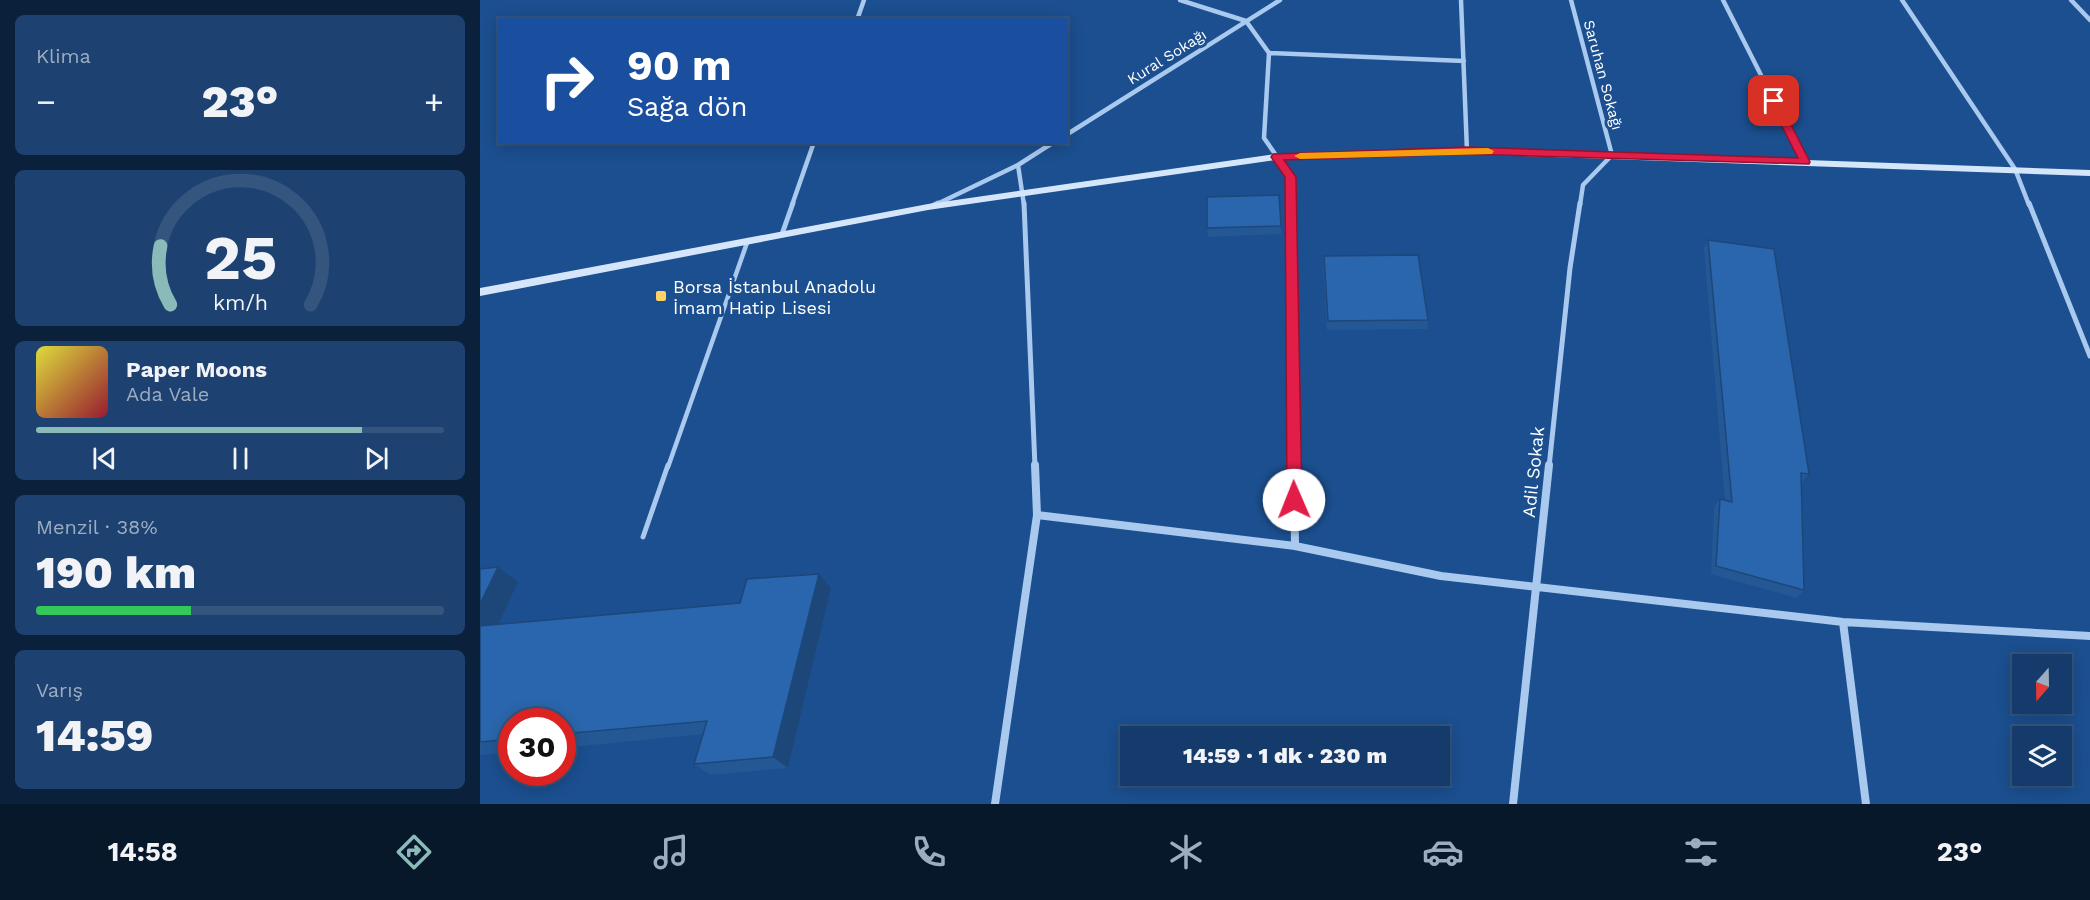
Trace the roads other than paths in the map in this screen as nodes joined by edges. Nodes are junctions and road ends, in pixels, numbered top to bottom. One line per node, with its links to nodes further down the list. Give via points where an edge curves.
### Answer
1 (864, 0): 9 (street)
2 (1180, 0): 11 (street)
3 (1280, 0): 11 (street, Kural Sokağı)
4 (1461, 0): 13 (street)
5 (1571, 0): 18 (street, Saruhan Sokağı)
6 (1723, 0): 20 (street)
7 (1902, 0): 22 (street)
8 (2071, 0): 10 (street)
9 (858, 18)
10 (2090, 20)
11 (1246, 21): 12 (street); 14 (street, Kural Sokağı)
12 (1269, 53): 13 (street); 19 (street, via 1264,138)
13 (1464, 61): 17 (street)
14 (1068, 134)
15 (813, 144): 26 (street)
16 (1051, 144): 21 (street)
17 (1467, 151): 18 (street); 19 (street)
18 (1612, 155): 20 (street); 33 (street, Adil Sokak, via 1583,185 1570,268)
19 (1276, 157): 24 (street); 32 (street, via 1291,177)
20 (1805, 162): 22 (street)
21 (1018, 165): 24 (street); 25 (street)
22 (2015, 169): 23 (street); 29 (street)
23 (2090, 173)
24 (1024, 193): 25 (street); 30 (street)
25 (928, 207): 26 (street)
26 (782, 234): 27 (street)
27 (748, 240): 28 (street); 31 (lane)
28 (480, 291)
29 (2090, 356)
30 (1037, 516): 32 (street); 36 (street)
31 (643, 537)
32 (1295, 546): 33 (street, via 1441,576)
33 (1536, 587): 34 (street); 37 (street, Adil Sokak)
34 (1843, 622): 35 (street); 38 (street)
35 (2090, 636)
36 (995, 804)
37 (1513, 804)
38 (1866, 804)

